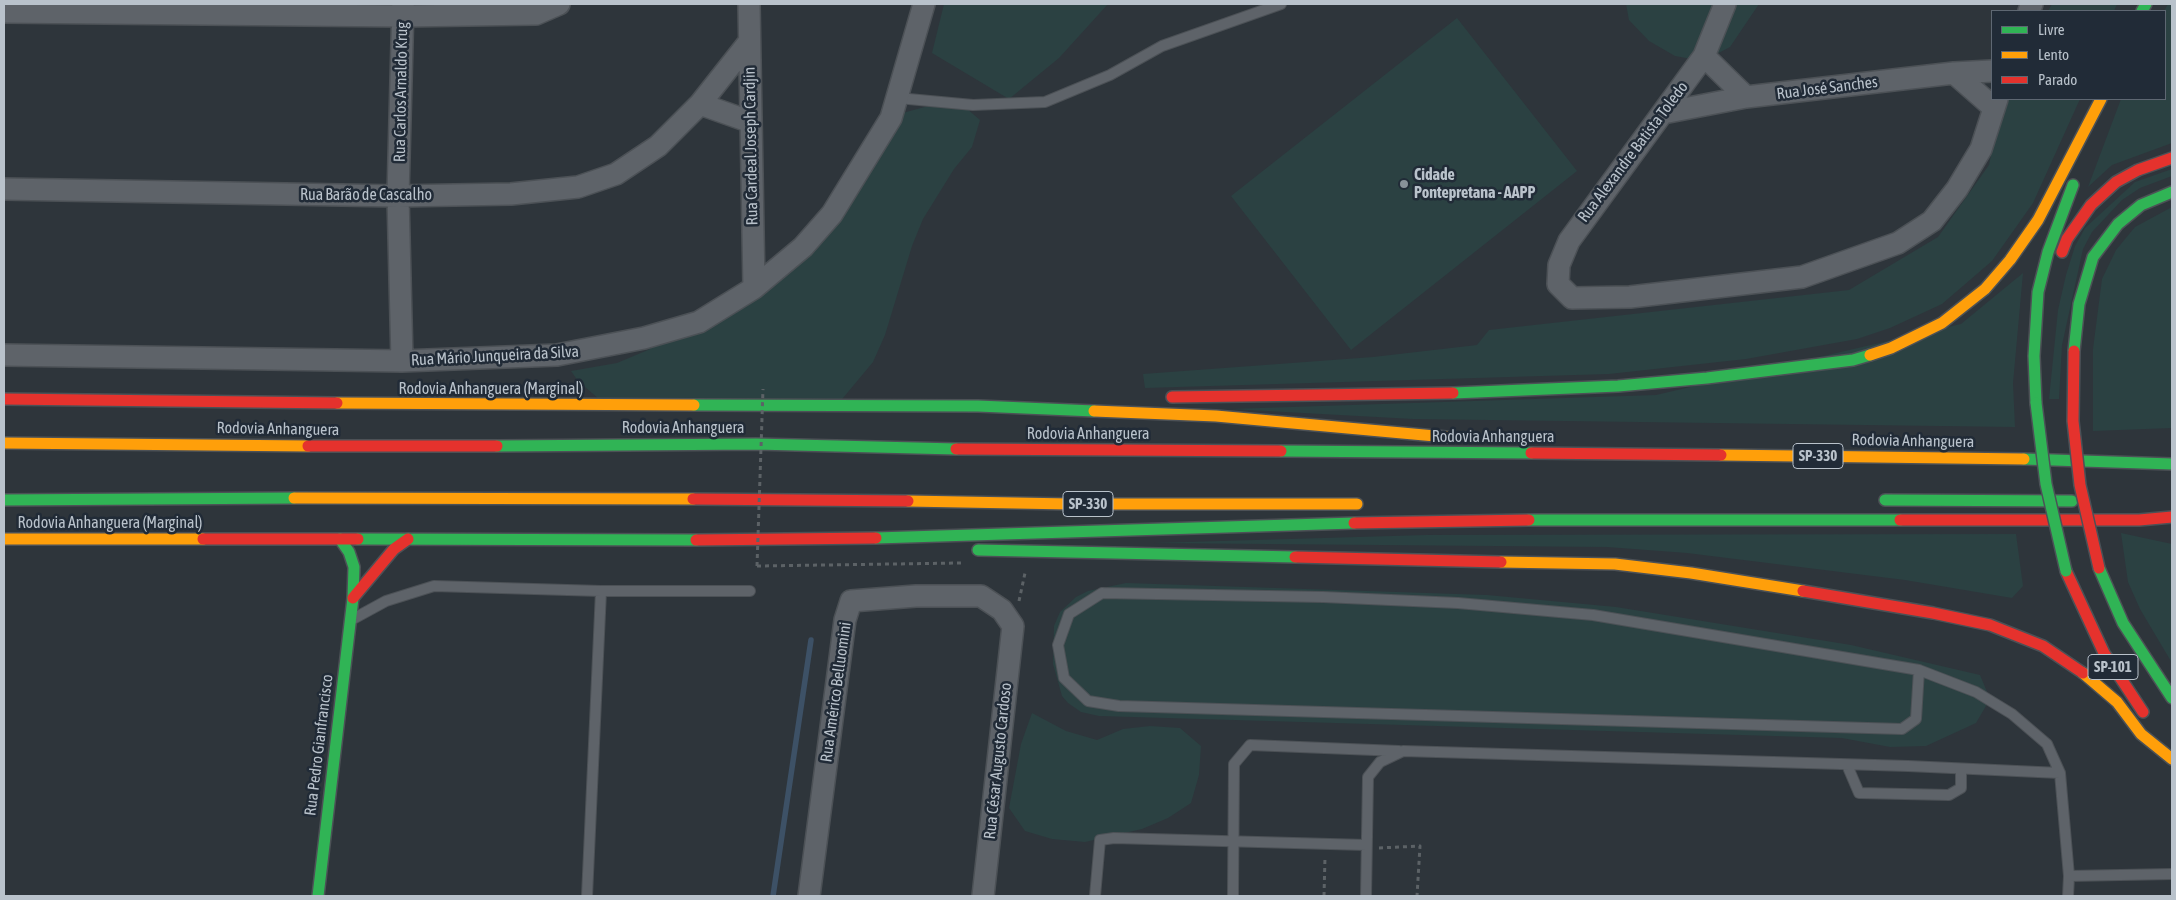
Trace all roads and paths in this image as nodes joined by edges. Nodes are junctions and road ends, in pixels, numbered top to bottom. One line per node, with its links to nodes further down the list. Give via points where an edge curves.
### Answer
1 (559, 4): 6 (street, via 536,14)
2 (749, 4): 8 (street, Rua Cardeal Joseph Cardjin)
3 (924, 4): 13 (street, Rua Mário Junqueira da Silva)
4 (1281, 4): 13 (lane, via 1162,46 1110,75 1044,102 973,105)
5 (1725, 4): 9 (street, Rua Alexandre Batista Toledo)
6 (403, 10): 7 (street); 24 (street, Rua Carlos Arnaldo Krug)
7 (4, 12)
8 (749, 42): 18 (street, Rua Barão de Cascalho); 20 (street, Rua Cardeal Joseph Cardjin)
9 (1704, 56): 12 (street); 19 (street, Rua Alexandre Batista Toledo)
10 (1991, 71): 11 (street, Rua José Sanches)
11 (1954, 73): 12 (street, Rua José Sanches); 14 (street)
12 (1746, 97): 19 (street, Rua José Sanches)
13 (898, 98): 25 (street, Rua Mário Junqueira da Silva, via 890,118 832,214 803,247)
14 (1991, 99)
15 (2101, 100): 30 (main road, via 2038,220 1985,289 1942,323 1890,348 1853,360 1618,386 1452,393)
16 (2102, 100): 27 (main road, via 2048,252 2038,292)
17 (1996, 103): 19 (street, Rua Alexandre Batista Toledo, via 1981,150 1957,189 1932,221 1898,244 1802,276 1630,298 1572,298 1558,284 1559,265 1569,241)
18 (700, 104): 20 (street); 24 (street, Rua Barão de Cascalho, via 658,146 616,174 578,187 511,194)
19 (1663, 113)
20 (751, 122): 25 (street, Rua Cardeal Joseph Cardjin)
21 (2172, 158): 27 (main road, via 2116,182 2091,205 2067,239 2053,275)
22 (4, 189): 24 (street, Rua Barão de Cascalho)
23 (2172, 192): 62 (main road, bridge, via 2141,205 2118,224 2093,257 2079,304 2074,351 2073,421 2080,486 2099,568 2123,623)
24 (398, 196): 28 (street, Rua Carlos Arnaldo Krug)
25 (754, 288): 28 (street, Rua Mário Junqueira da Silva, via 699,322 568,354)
26 (4, 355): 28 (street, Rua Mário Junqueira da Silva)
27 (2034, 356): 64 (main road, SP-101, bridge, via 2046,484 2066,571 2104,653)
28 (402, 361)
29 (763, 389): 54 (path, bridge, via 757,566)
30 (1156, 397)
31 (4, 399): 33 (main road, Rodovia Anhanguera (Marginal), via 462,405)
32 (1097, 399): 33 (main road)
33 (978, 406): 34 (main road, via 1216,416)
34 (1456, 438)
35 (1531, 441): 38 (main road, via 1568,442)
36 (4, 443): 38 (main road, Rodovia Anhanguera / SP-330, via 365,446 756,444)
37 (2114, 450): 39 (main road)
38 (1667, 455): 39 (main road, Rodovia Anhanguera / SP-330)
39 (1968, 457): 40 (main road, Rodovia Anhanguera / SP-330)
40 (2172, 464)
41 (4, 500): 44 (main road, SP-330, via 785,498 1051,504)
42 (1872, 500): 43 (main road)
43 (2099, 502)
44 (1370, 504)
45 (2172, 517): 46 (main road)
46 (2139, 520): 47 (main road); 51 (main road, via 1442,520)
47 (2172, 530)
48 (4, 539): 49 (main road, Rodovia Anhanguera (Marginal))
49 (340, 539): 50 (main road, Rodovia Anhanguera (Marginal)); 58 (main road, Rua Pedro Gianfrancisco, via 354,567)
50 (408, 539): 51 (main road, Rodovia Anhanguera (Marginal)); 58 (main road, via 383,560)
51 (817, 540): 52 (main road)
52 (943, 548)
53 (962, 549): 65 (main road, via 1615,564 1691,573 1933,614 1990,625 2043,646 2090,677 2117,702 2141,734)
54 (966, 563)
55 (1026, 567): 60 (path)
56 (602, 591): 57 (lane); 59 (lane, via 434,586 386,601); 74 (lane)
57 (750, 592)
58 (353, 598): 59 (main road, Rua Pedro Gianfrancisco)
59 (350, 620): 73 (main road, Rua Pedro Gianfrancisco)
60 (1013, 626): 75 (street, Rua Américo Belluomini, via 1002,610 981,596 851,601 845,620); 76 (street, Rua César Augusto Cardoso)
61 (1919, 670): 61 (lane, via 1916,719 1902,728 1732,725 1119,706 1088,701 1064,678 1058,645 1069,614 1102,593 1323,597 1458,602 1593,615); 68 (lane, via 1976,692 2012,714 2047,744)
62 (2172, 698)
63 (1403, 751): 66 (lane); 69 (lane, via 1250,745 1234,764); 70 (lane, via 1380,762 1368,778)
64 (2172, 756)
65 (2172, 759)
66 (1848, 764): 67 (lane); 67 (lane, via 1859,793 1949,795 1961,788)
67 (1961, 769): 68 (lane)
68 (2060, 773): 72 (lane)
69 (1235, 840): 70 (lane); 77 (lane, via 1100,840); 78 (lane)
70 (1366, 845): 79 (lane)
71 (2172, 874): 72 (lane)
72 (2069, 876): 80 (lane)
73 (318, 896)
74 (587, 896)
75 (809, 896)
76 (983, 896)
77 (1095, 896)
78 (1233, 896)
79 (1366, 896)
80 (2068, 896)

